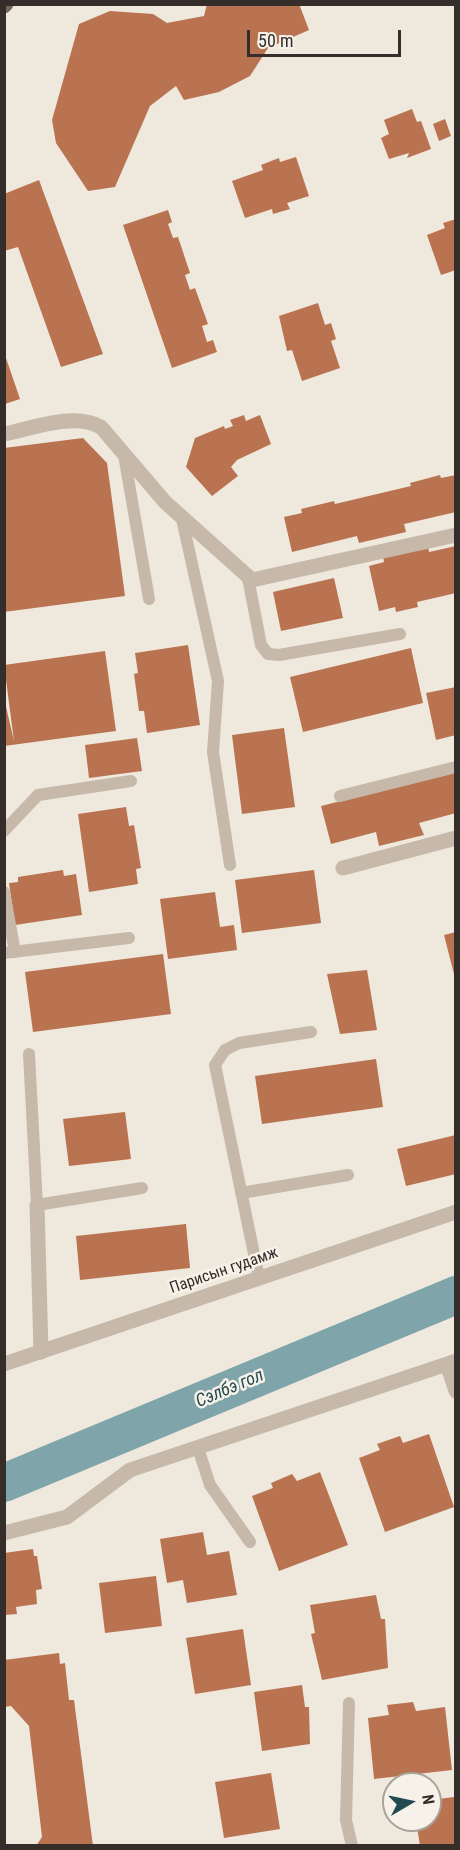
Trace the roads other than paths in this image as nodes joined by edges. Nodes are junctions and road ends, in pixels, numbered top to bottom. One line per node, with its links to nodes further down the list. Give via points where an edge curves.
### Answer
1 (4, 434): 2 (street, via 76,419 89,420 101,427)
2 (124, 455): 3 (street); 6 (lane)
3 (182, 519): 5 (street); 13 (lane, via 218,681 213,753)
4 (456, 535): 5 (street, via 260,580)
5 (248, 578): 7 (lane, via 261,645 268,654)
6 (149, 599)
7 (400, 634)
8 (456, 767): 10 (lane)
9 (131, 782): 11 (lane, via 38,795)
10 (340, 796)
11 (4, 831)
12 (456, 838): 14 (street)
13 (230, 865)
14 (344, 868)
15 (4, 892): 17 (lane)
16 (129, 938): 17 (lane)
17 (10, 952)
18 (311, 1032): 22 (lane, via 240,1043 225,1050 215,1065)
19 (29, 1054): 23 (lane)
20 (348, 1175): 22 (lane)
21 (141, 1188): 23 (lane)
22 (241, 1193): 25 (lane)
23 (37, 1205): 26 (street)
24 (456, 1212): 25 (street, Парисын гудамж)
25 (259, 1278): 26 (street, Парисын гудамж)
26 (41, 1352): 28 (street, Парисын гудамж)
27 (451, 1363): 29 (street); 30 (street)
28 (4, 1364)
29 (456, 1391)
30 (198, 1448): 31 (street, via 130,1470 67,1517); 32 (lane, via 210,1485)
31 (4, 1533)
32 (250, 1542)
33 (349, 1703): 34 (lane, via 346,1820)
34 (352, 1845)

